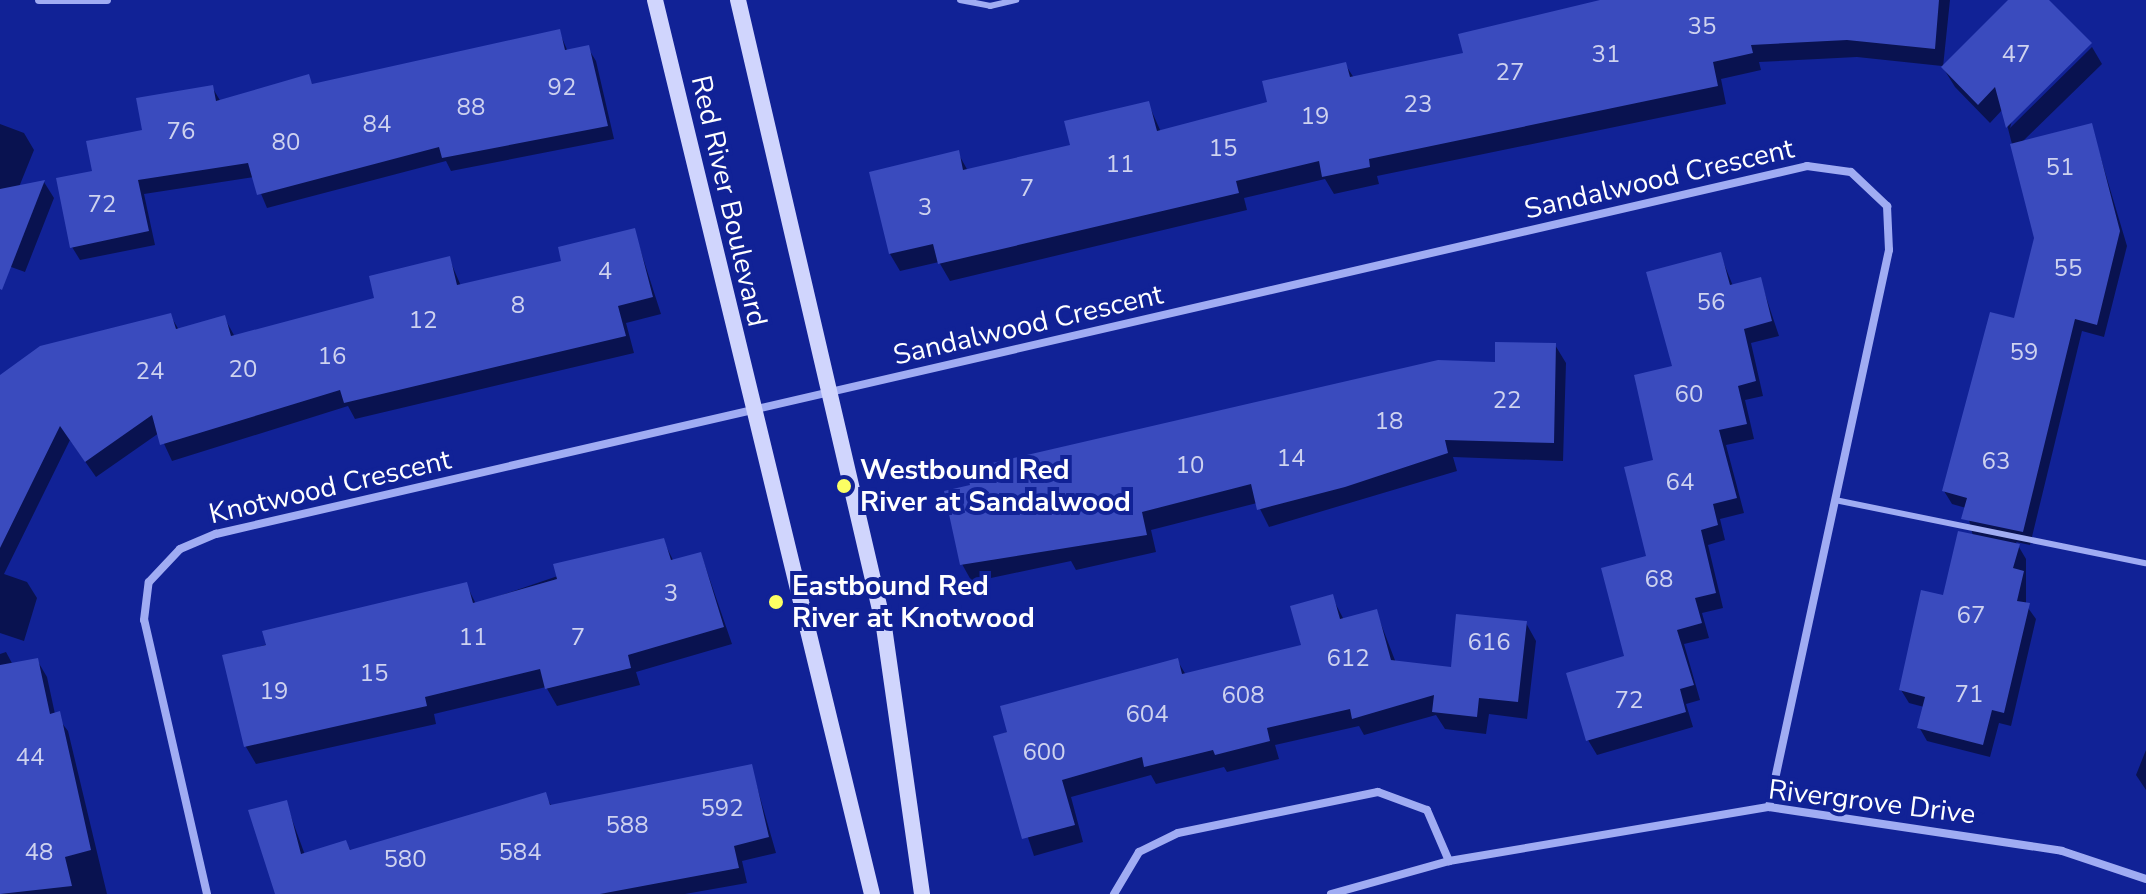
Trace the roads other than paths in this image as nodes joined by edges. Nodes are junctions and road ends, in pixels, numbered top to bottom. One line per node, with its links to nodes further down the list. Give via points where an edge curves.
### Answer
1 (39, 0): 2 (street)
2 (107, 0)
3 (655, 0): 8 (street, Red River Boulevard)
4 (738, 0): 7 (street, Red River Boulevard)
5 (960, 0): 6 (lane, via 990,6)
6 (1016, 0)
7 (832, 393): 8 (street); 9 (street, Sandalwood Crescent, via 1807,166 1851,172 1887,206 1889,250); 17 (street, Red River Boulevard, via 884,627)
8 (753, 414): 15 (street, Knotwood Crescent, via 216,534 180,549 149,582 144,620); 16 (street, Red River Boulevard)
9 (1835, 500): 10 (lane); 11 (street, Sandalwood Crescent)
10 (2146, 563)
11 (1769, 807): 12 (street, Rivergrove Drive); 13 (street, Rivergrove Drive, via 2062,851)
12 (1449, 861): 14 (street, Rivergrove Drive); 18 (street, via 1427,810 1378,792 1178,833 1139,852)
13 (2146, 879)
14 (1343, 893): 19 (street, Rivergrove Drive)
15 (207, 894)
16 (872, 894)
17 (922, 894)
18 (1114, 894)
19 (1331, 894)

